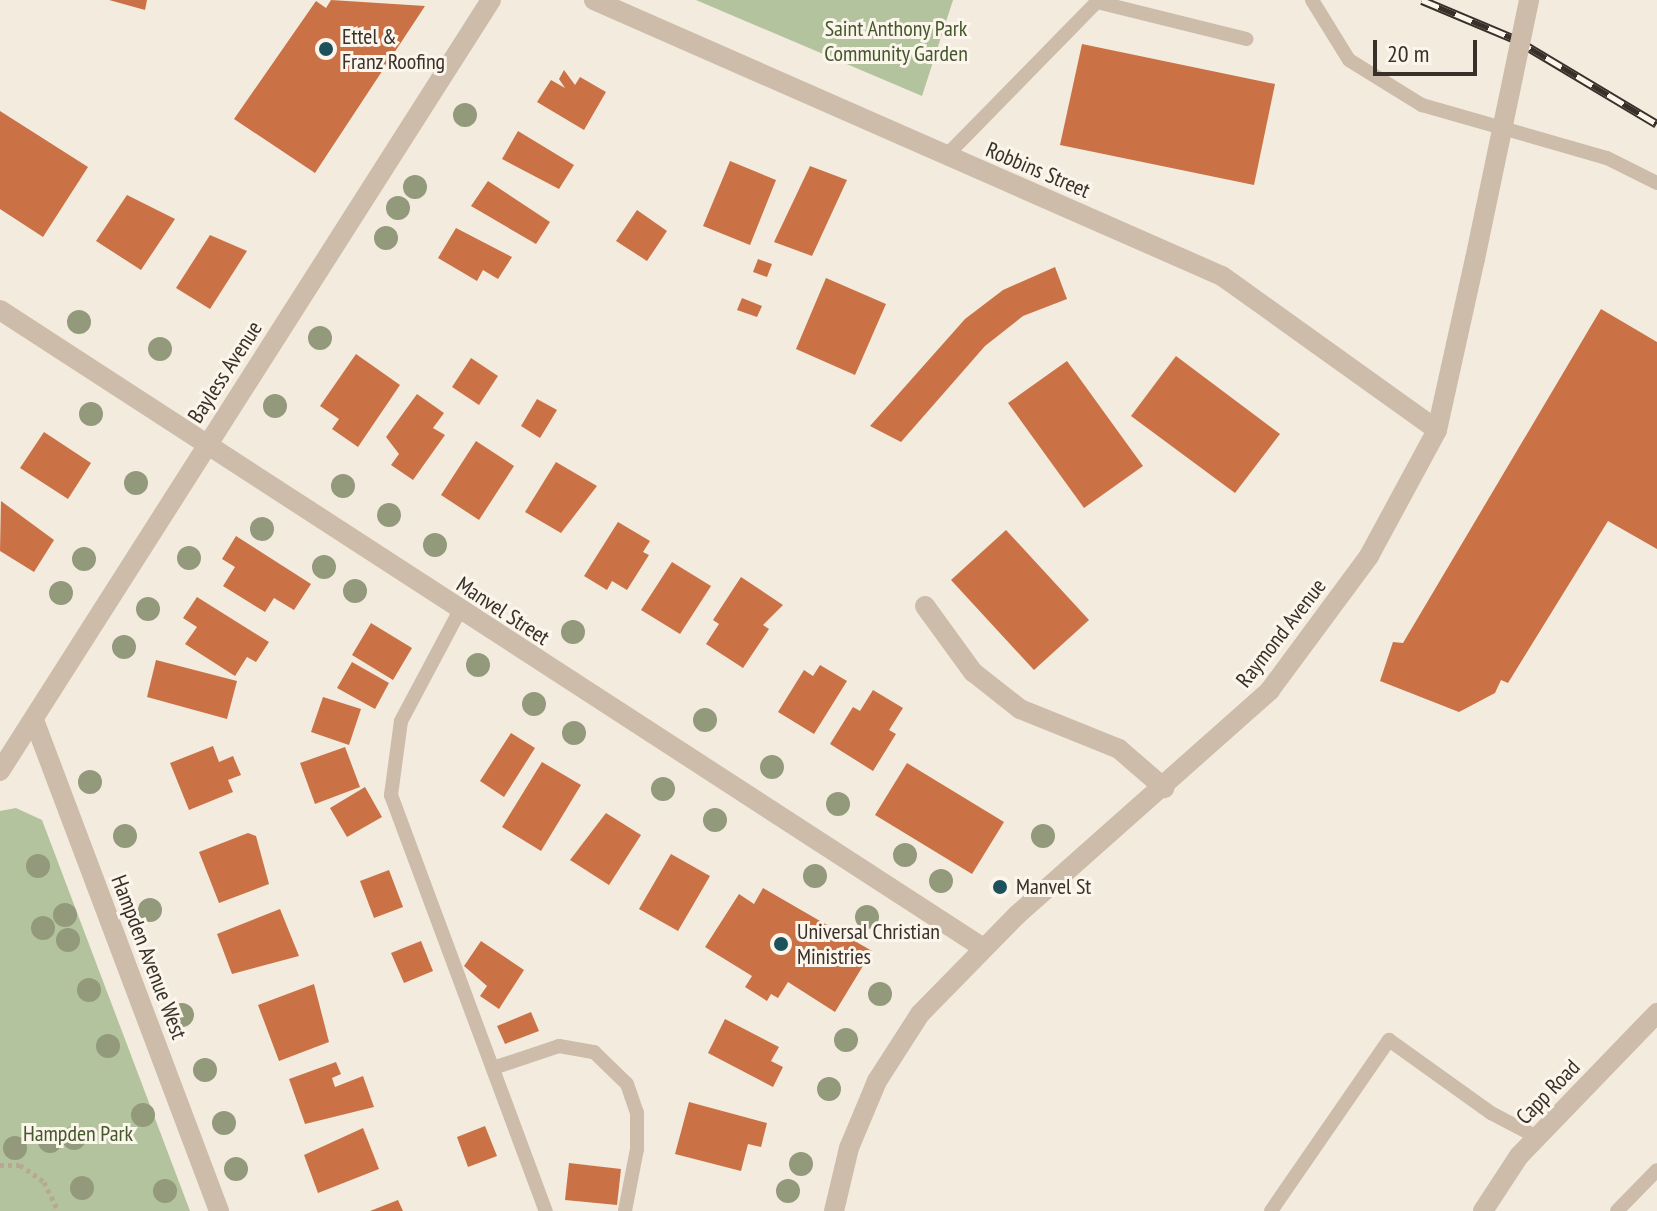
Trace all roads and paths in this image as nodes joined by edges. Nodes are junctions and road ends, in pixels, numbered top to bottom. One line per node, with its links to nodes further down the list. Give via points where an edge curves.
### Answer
1 (491, 0): 10 (street, Bayless Avenue)
2 (594, 0): 6 (street, Robbins Street)
3 (1312, 0): 7 (lane, via 1349,60 1422,105 1607,158)
4 (1529, 0): 9 (street, Raymond Avenue, bridge)
5 (1247, 39): 6 (lane, via 1097,2)
6 (946, 156): 9 (street, Robbins Street, via 1222,276)
7 (1657, 183)
8 (0, 310): 10 (street, Manvel Street)
9 (1437, 430): 15 (street, Raymond Avenue, via 1369,556 1270,690)
10 (207, 445): 12 (street, Manvel Street); 13 (street, Bayless Avenue)
11 (925, 606): 15 (street, via 973,672 1020,709 1119,749)
12 (459, 612): 16 (street, Manvel Street); 18 (lane, via 401,721 391,795)
13 (34, 720): 14 (street, Bayless Avenue); 23 (street, Hampden Avenue West)
14 (0, 771)
15 (1164, 788): 16 (street, Raymond Avenue)
16 (983, 948): 26 (street, Raymond Avenue, via 920,1014 877,1081 849,1148)
17 (1657, 1013): 19 (street, Capp Road)
18 (493, 1068): 24 (lane); 25 (lane, via 559,1046 594,1052 627,1084 637,1113 637,1149)
19 (1537, 1137): 27 (lane, via 1491,1113 1389,1040); 28 (street, Capp Road)
20 (0, 1165): 22 (path, via 20,1165 44,1182)
21 (1657, 1170): 29 (lane)
22 (58, 1211)
23 (219, 1211)
24 (546, 1211)
25 (625, 1211)
26 (834, 1211)
27 (1271, 1211)
28 (1483, 1211)
29 (1617, 1211)

